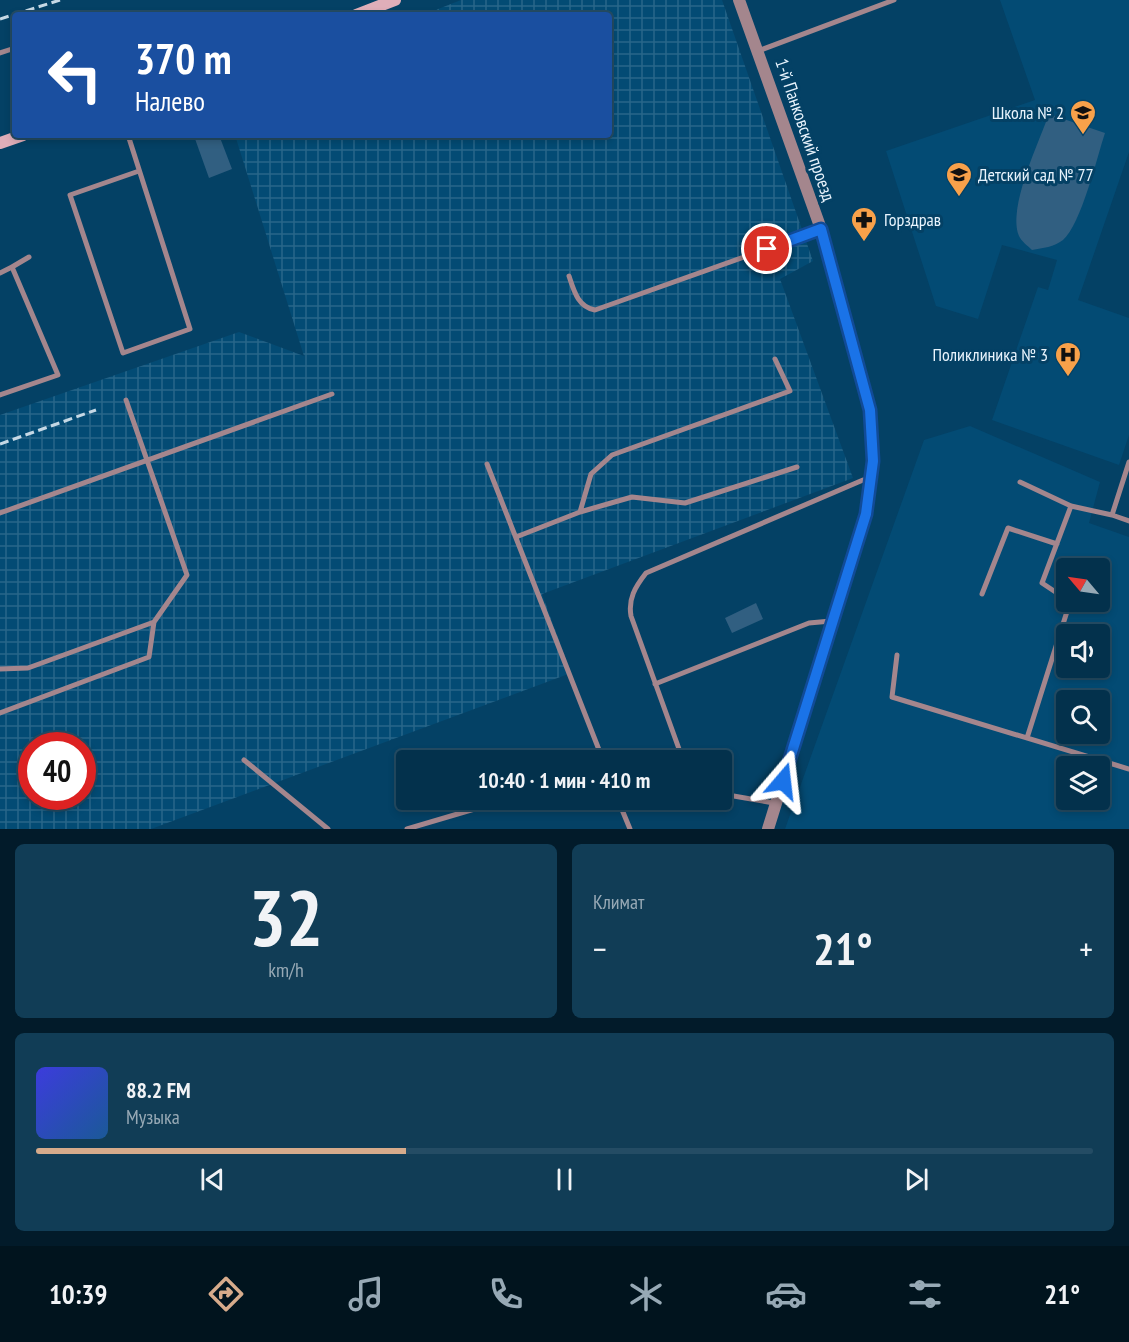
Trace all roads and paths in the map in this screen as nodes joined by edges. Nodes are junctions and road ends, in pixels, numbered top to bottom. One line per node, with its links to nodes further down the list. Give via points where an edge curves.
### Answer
1 (395, 0): 4 (main road)
2 (739, 0): 5 (street, 1-й Панковский проезд)
3 (894, 0): 5 (lane)
4 (364, 12)
5 (758, 51): 10 (street, 1-й Панковский проезд)
6 (14, 138): 8 (main road)
7 (129, 138): 9 (lane)
8 (0, 143)
9 (139, 171): 9 (lane, via 190,329 123,352 70,195)
10 (821, 229): 14 (lane, via 595,310 578,300); 23 (street, 1-й Панковский проезд, via 870,410)
11 (28, 257): 12 (lane)
12 (12, 267): 13 (lane); 17 (lane, via 58,375)
13 (0, 273)
14 (569, 276)
15 (775, 359): 26 (lane, via 790,391 612,455 591,474)
16 (332, 394): 19 (lane)
17 (0, 395)
18 (126, 400): 19 (lane)
19 (145, 461): 27 (lane); 35 (lane, via 188,575)
20 (1129, 462): 28 (lane)
21 (488, 464): 30 (lane)
22 (797, 467): 26 (lane, via 685,503 632,497)
23 (871, 482): 36 (street, 1-й Панковский проезд, via 866,514); 39 (lane, via 863,480 646,573 630,597 629,607)
24 (1020, 482): 25 (lane)
25 (1071, 506): 28 (lane); 31 (lane)
26 (580, 512): 30 (lane)
27 (0, 513)
28 (1112, 515): 29 (lane)
29 (1129, 521)
30 (516, 537): 42 (lane)
31 (1057, 543): 32 (lane, via 1042,584); 33 (lane, via 1008,528)
32 (1056, 593)
33 (982, 594)
34 (1068, 612): 41 (lane)
35 (154, 622): 38 (lane, via 28,668); 40 (lane, via 149,657)
36 (833, 622): 39 (lane, via 809,623); 47 (street, 1-й Панковский проезд)
37 (897, 655): 41 (lane, via 892,697)
38 (0, 669)
39 (655, 684): 43 (lane)
40 (0, 713)
41 (1027, 738): 45 (lane)
42 (599, 750)
43 (679, 750)
44 (244, 760): 50 (lane)
45 (1129, 769)
46 (732, 796): 47 (lane)
47 (776, 803): 53 (street, 1-й Панковский проезд)
48 (471, 810): 51 (lane)
49 (622, 810): 52 (lane)
50 (328, 829)
51 (407, 829)
52 (630, 829)
53 (768, 829)

